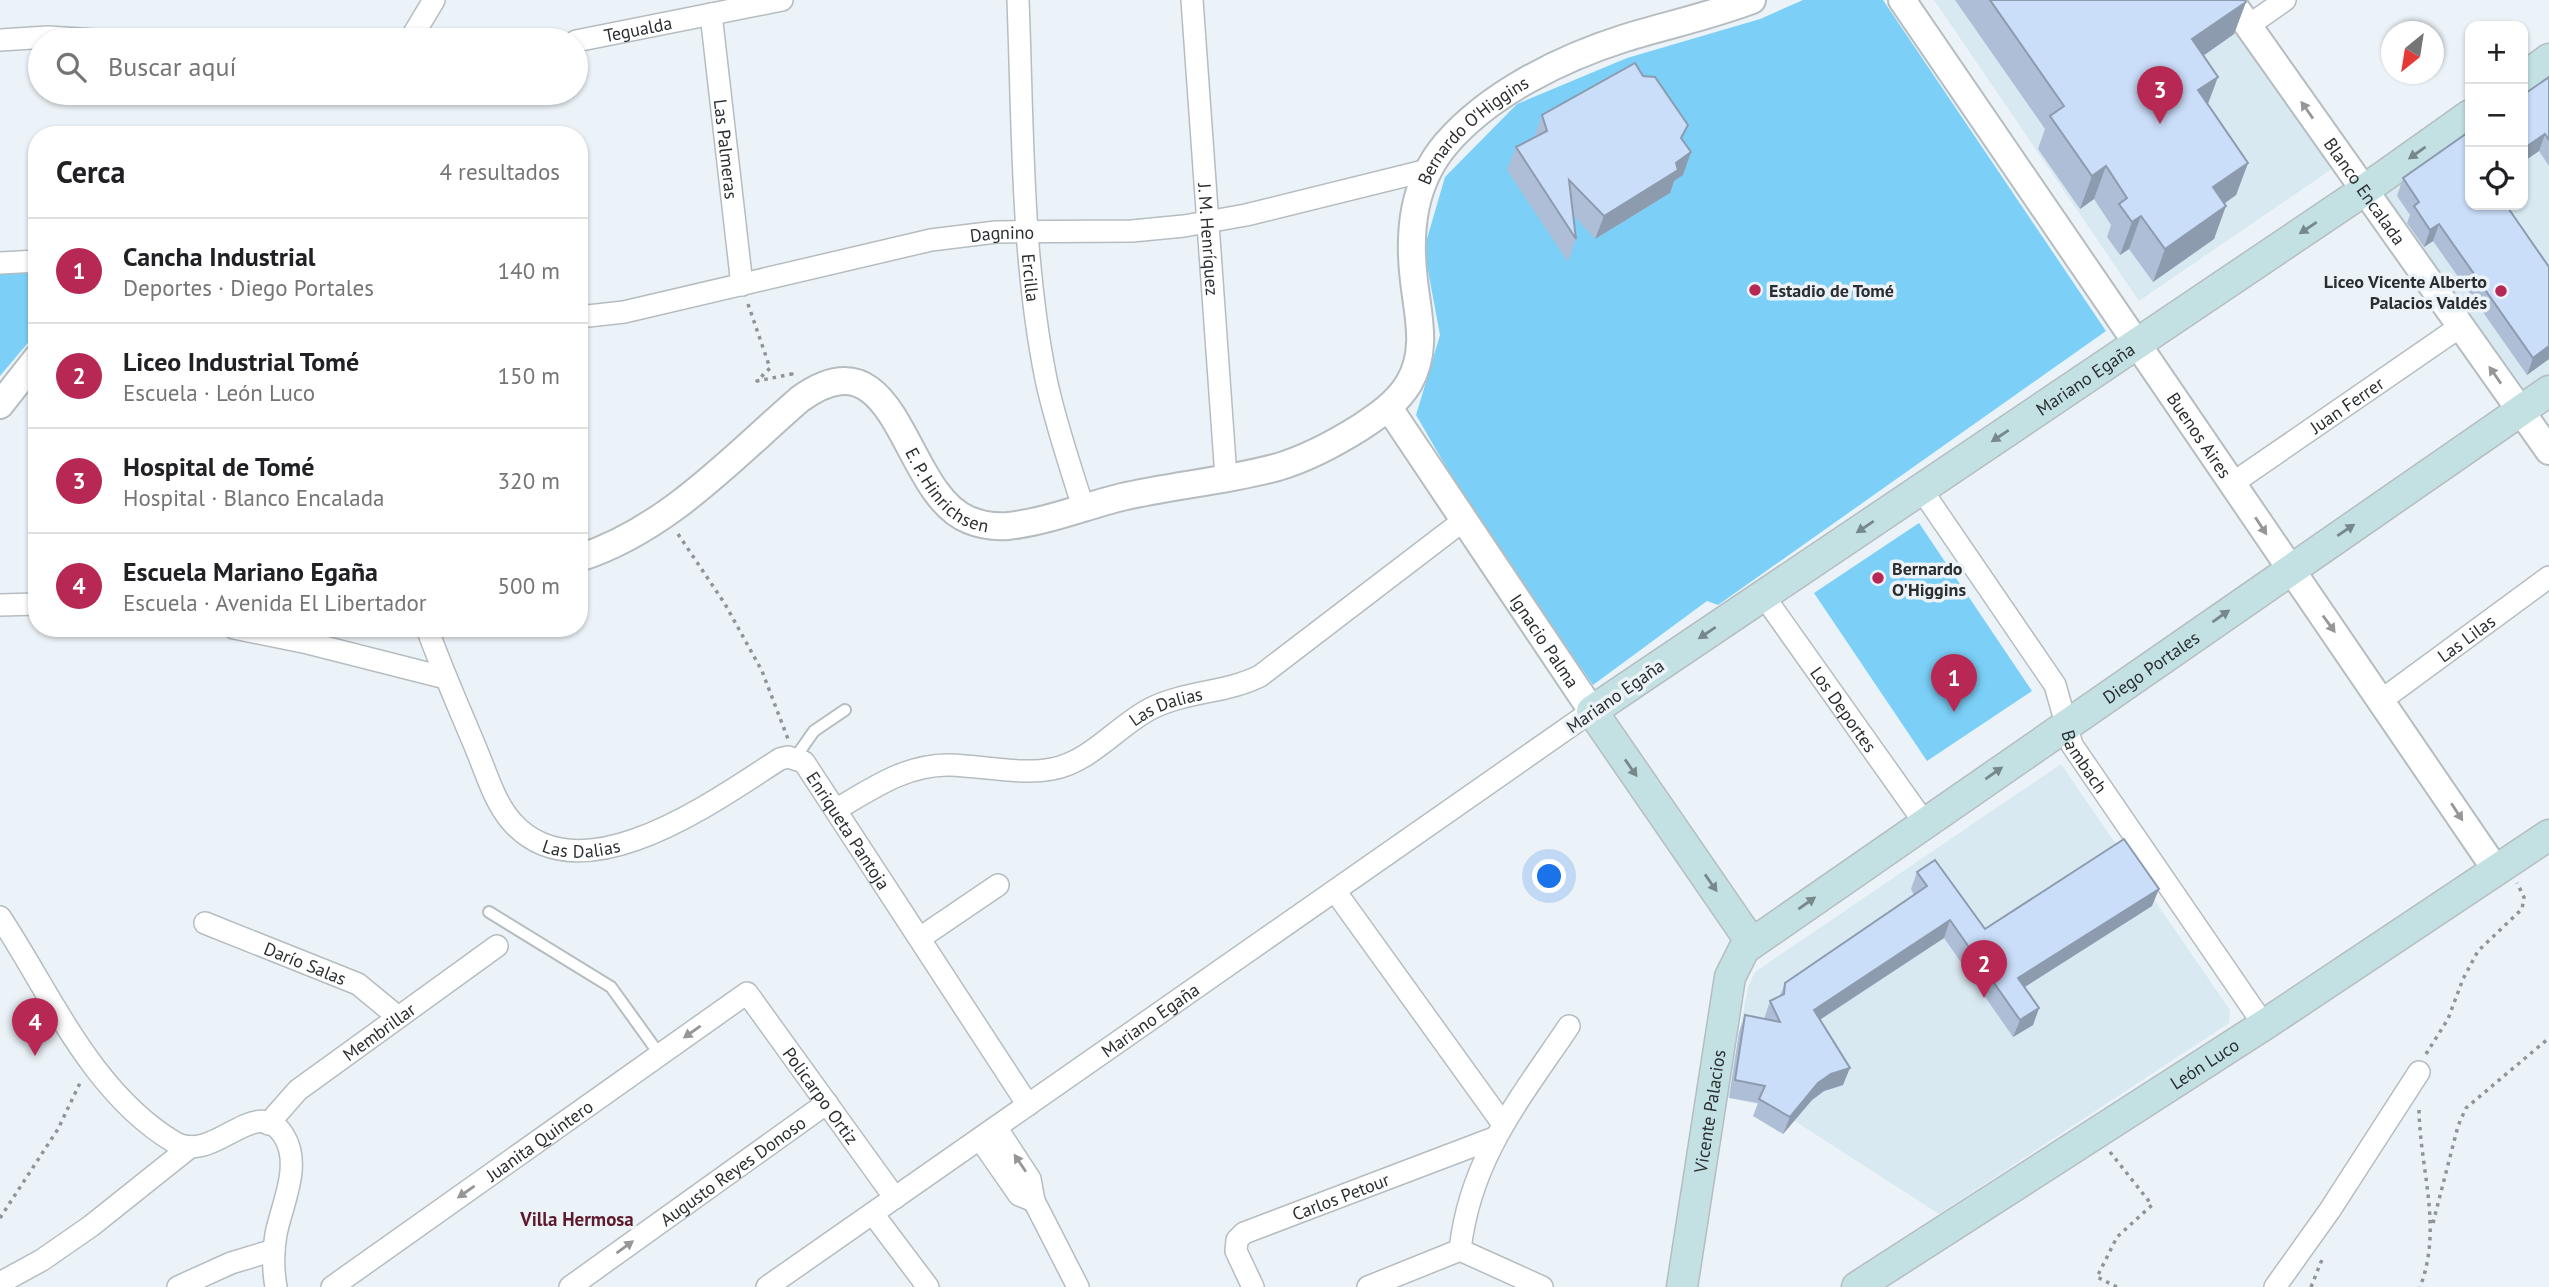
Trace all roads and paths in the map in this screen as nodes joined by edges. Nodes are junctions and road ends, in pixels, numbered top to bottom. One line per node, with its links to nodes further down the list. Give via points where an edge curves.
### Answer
1 (434, 0): 12 (street)
2 (782, 0): 9 (street, Tegualda)
3 (1018, 0): 22 (street, Ercilla)
4 (1192, 0): 21 (street, J. M. Henríquez)
5 (1752, 0): 19 (street, Bernardo O'Higgins, via 1596,48 1539,75 1466,125)
6 (1902, 0): 28 (street, Buenos Aires)
7 (2230, 0): 11 (street, Blanco Encalada)
8 (2285, 0): 11 (street)
9 (737, 5): 10 (street, Tegualda)
10 (711, 14): 14 (street, Tegualda); 25 (street, Las Palmeras)
11 (2248, 26): 20 (street, Blanco Encalada, one-way to 11)
12 (417, 28)
13 (28, 38): 15 (street)
14 (588, 39)
15 (0, 40)
16 (2549, 59): 17 (main road)
17 (2528, 74)
18 (2465, 119): 20 (main road, Mariano Egaña, one-way to 20)
19 (1428, 170): 21 (street, Dagnino); 33 (street, Bernardo O'Higgins, via 1416,198 1412,228 1421,347 1407,386)
20 (2364, 190): 27 (street, Blanco Encalada); 28 (main road, Mariano Egaña, one-way to 28)
21 (1208, 222): 22 (street, Dagnino, via 1132,231); 36 (street, J. M. Henríquez)
22 (1028, 231): 25 (street, Dagnino, via 931,240); 39 (street, Ercilla, via 1046,380)
23 (28, 261): 24 (street)
24 (0, 263)
25 (742, 285): 26 (street, Dagnino); 30 (path, via 771,368 757,381 792,374)
26 (588, 316)
27 (2461, 326): 34 (street, Blanco Encalada, one-way to 27); 37 (street, Juan Ferrer)
28 (2138, 343): 37 (street, Buenos Aires); 38 (main road, Mariano Egaña, one-way to 38)
29 (28, 369): 32 (street)
30 (783, 385)
31 (2549, 391): 34 (main road, Diego Portales)
32 (0, 405)
33 (1389, 408): 36 (street, E. P. Hinrichsen, via 1339,441 1302,458); 41 (street, Ignacio Palma)
34 (2520, 411): 35 (street, Blanco Encalada); 43 (main road, Diego Portales, one-way to 34)
35 (2549, 451)
36 (1226, 477): 39 (street, E. P. Hinrichsen)
37 (2233, 483): 43 (street, Buenos Aires, one-way to 43)
38 (1921, 489): 45 (main road, Mariano Egaña, one-way to 45); 54 (street, Bambach, via 2054,685)
39 (1083, 507): 40 (street, E. P. Hinrichsen, via 1010,526 982,525 956,514 927,483 883,401 869,388 848,382 828,384 800,399)
40 (665, 514): 42 (street, E. P. Hinrichsen, via 639,532); 55 (path, Enriqueta Pantoja, via 725,604 762,671)
41 (1464, 520): 53 (street, Ignacio Palma); 56 (street, Las Dalias, via 1260,676 1151,709 1072,762 1041,770 948,765 917,769 880,783)
42 (588, 554)
43 (2290, 568): 51 (street, Buenos Aires, one-way to 51); 54 (main road, Diego Portales, one-way to 43)
44 (2549, 577): 51 (street, Las Lilas)
45 (1763, 594): 53 (main road, Mariano Egaña, one-way to 53); 57 (street, Los Deportes)
46 (28, 604): 47 (street)
47 (0, 605)
48 (272, 637): 50 (street)
49 (430, 637): 50 (street, Las Dalias)
50 (446, 678): 55 (street, Las Dalias, via 504,812 526,834 561,847 603,847 652,835 779,759)
51 (2383, 699): 59 (street, Buenos Aires, one-way to 59)
52 (845, 710): 55 (lane, via 814,732)
53 (1592, 711): 61 (street, Mariano Egaña); 66 (main road, Ignacio Palma, one-way to 66)
54 (2066, 724): 57 (main road, Diego Portales, one-way to 54); 70 (street, Bambach, via 2072,745)
55 (795, 758): 56 (street, Enriqueta Pantoja, via 810,768)
56 (837, 809): 65 (street, Enriqueta Pantoja)
57 (1924, 822): 66 (main road, Diego Portales, one-way to 57)
58 (2549, 835): 59 (main road, León Luco)
59 (2506, 863): 70 (main road, León Luco); 75 (path, via 2525,866 2513,876 2522,891 2522,909 2469,965 2455,1006)
60 (998, 885): 65 (street)
61 (1335, 891): 77 (street, Mariano Egaña); 79 (street)
62 (489, 912): 73 (lane, via 611,987)
63 (0, 917): 74 (street)
64 (205, 923): 69 (street, Darío Salas, via 358,984)
65 (920, 937): 77 (street, Enriqueta Pantoja)
66 (1751, 942): 100 (main road, Vicente Palacios, via 1737,957 1730,977)
67 (497, 946): 69 (street, Membrillar)
68 (747, 993): 73 (street, Juanita Quintero, one-way to 73); 76 (street, Policarpo Ortiz)
69 (398, 1017): 78 (street, Membrillar, via 298,1090)
70 (2264, 1025): 81 (main road, León Luco)
71 (1569, 1026): 79 (street)
72 (2549, 1038): 86 (path, via 2466,1108)
73 (660, 1055): 92 (street, Juanita Quintero, one-way to 92)
74 (88, 1057): 82 (street, via 123,1100 172,1140); 85 (path, via 66,1114)
75 (2419, 1072): 86 (path, via 2420,1143); 103 (street)
76 (827, 1102): 83 (street, Policarpo Ortiz); 93 (street, Augusto Reyes Donoso, one-way to 76)
77 (1028, 1105): 80 (street, Mariano Egaña)
78 (268, 1124): 82 (street, via 242,1125 208,1146); 87 (street, via 286,1139 291,1167)
79 (1498, 1131): 88 (street, via 1468,1199); 97 (street, Carlos Petour, via 1244,1233 1236,1245)
80 (988, 1133): 83 (street, Mariano Egaña); 96 (street, via 1031,1179 1034,1201)
81 (2095, 1133): 101 (main road, León Luco); 102 (path, via 2152,1205 2118,1237 2097,1277)
82 (190, 1147): 89 (street, via 91,1226)
83 (895, 1198): 84 (street, Mariano Egaña)
84 (873, 1213): 94 (street, Mariano Egaña); 95 (street)
85 (0, 1219)
86 (2432, 1228): 104 (path)
87 (274, 1250): 90 (street); 91 (street)
88 (1460, 1250): 98 (street); 99 (street)
89 (0, 1283)
90 (270, 1284)
91 (178, 1287)
92 (332, 1287)
93 (570, 1287)
94 (767, 1287)
95 (928, 1287)
96 (1078, 1287)
97 (1253, 1287)
98 (1368, 1287)
99 (1542, 1287)
100 (1682, 1287)
101 (1857, 1287)
102 (2117, 1287)
103 (2275, 1287)
104 (2420, 1287)

